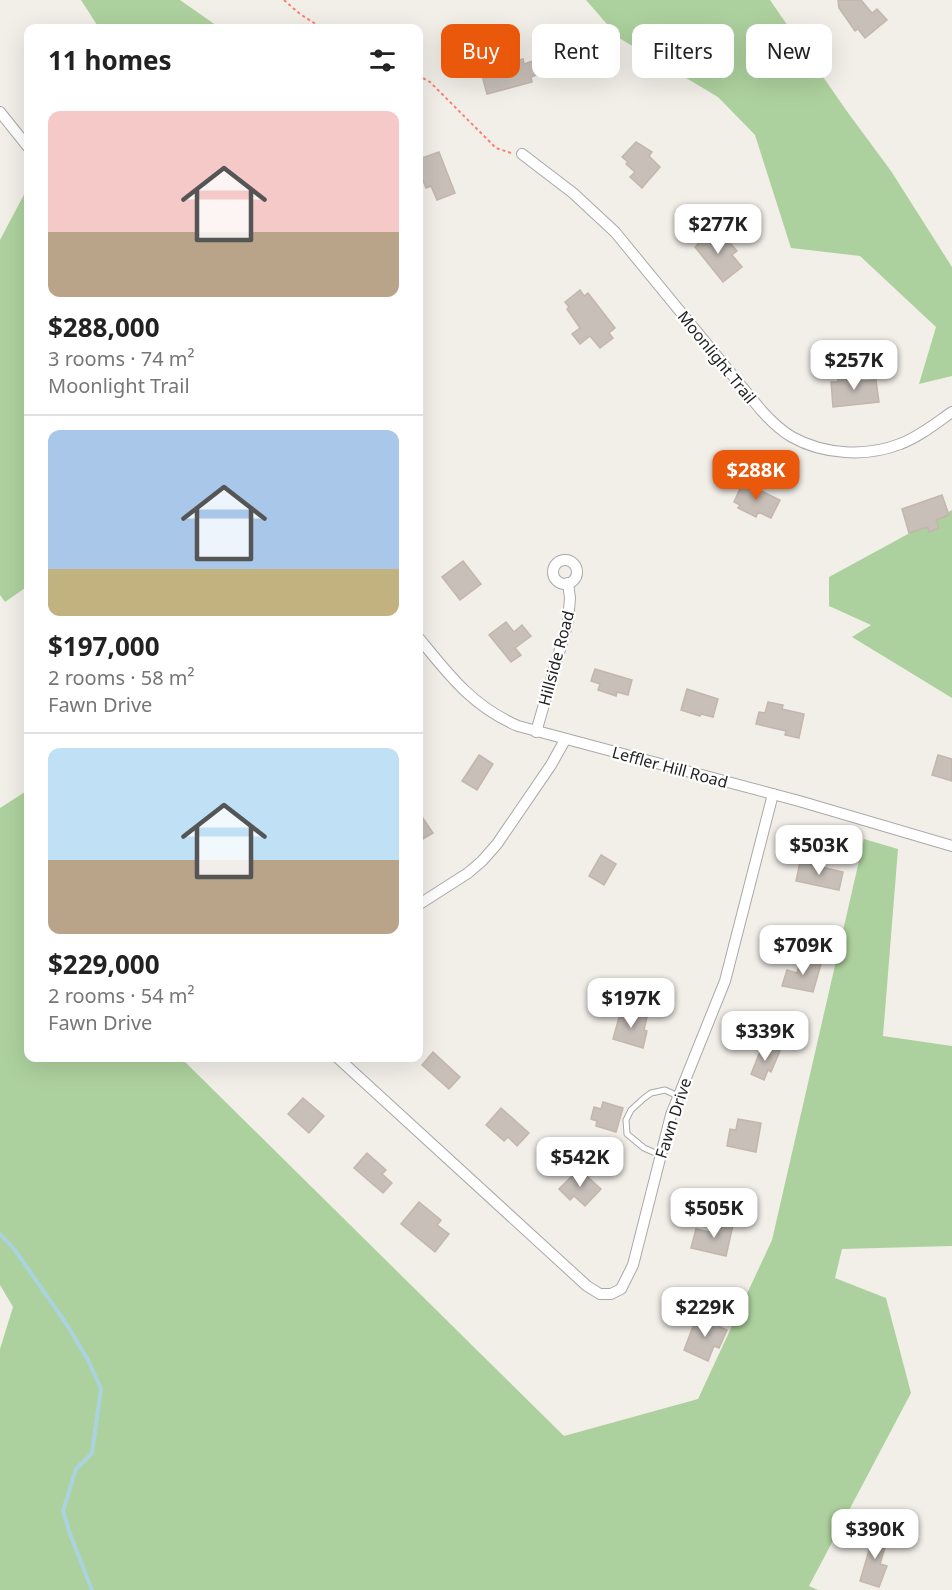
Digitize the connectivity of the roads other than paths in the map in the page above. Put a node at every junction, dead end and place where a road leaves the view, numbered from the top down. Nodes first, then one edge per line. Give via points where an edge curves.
1 (0, 112) edge
2 (24, 142) edge
3 (522, 154) road end
4 (952, 412) edge
5 (567, 583) dead end
6 (423, 643) edge
7 (536, 732) junction
8 (564, 740) junction
9 (773, 794) junction
10 (952, 846) edge
11 (423, 902) edge
12 (342, 1062) edge
13 (678, 1096) junction
14 (660, 1155) junction

1 - 2 street
3 - 4 street, Moonlight Trail via 615,232 760,410 793,438 832,451 877,450 901,444
5 - 7 street, Hillside Road via 568,622
6 - 7 street, Leffler Hill Road via 451,678 483,708
7 - 8 street, Leffler Hill Road
8 - 9 street, Leffler Hill Road
8 - 11 street via 551,765 482,861
9 - 10 street, Leffler Hill Road
9 - 13 street, Fawn Drive via 725,981
12 - 14 street, Fawn Drive via 600,1294 621,1289 627,1279
13 - 14 street, Fawn Drive
13 - 14 lane via 665,1090 651,1093 631,1110 626,1120 627,1134

